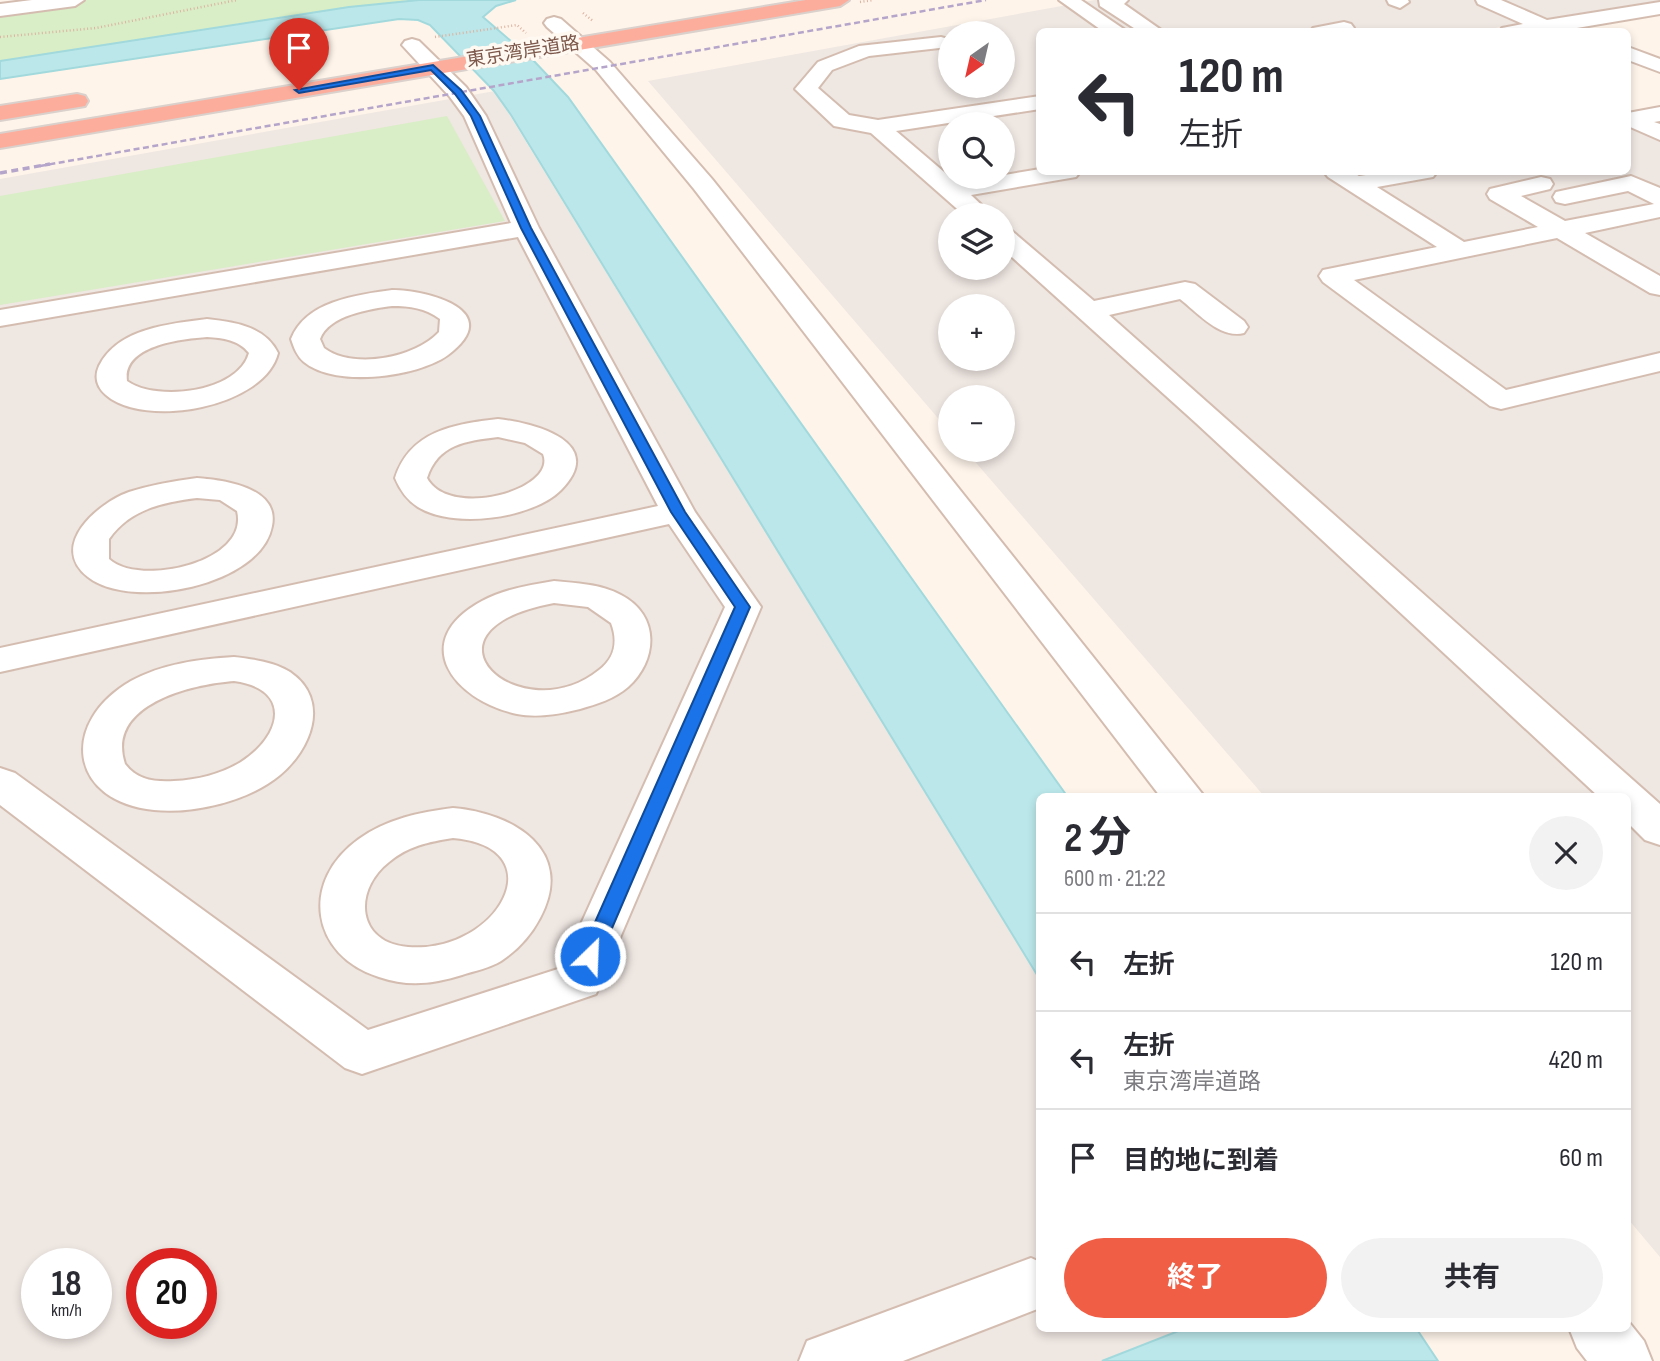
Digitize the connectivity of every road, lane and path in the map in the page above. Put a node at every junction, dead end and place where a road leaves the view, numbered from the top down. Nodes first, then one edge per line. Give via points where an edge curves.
1 (75, 0) edge
2 (237, 0) edge
3 (839, 0) edge
4 (1068, 0) edge
5 (1119, 0) edge
6 (1485, 0) edge
7 (44, 2) edge
8 (1660, 8) edge
9 (0, 10) edge
10 (1543, 26) junction
11 (1112, 28) edge
12 (1148, 28) edge
13 (1532, 28) edge
14 (1552, 28) edge
15 (550, 31) junction
16 (0, 37) edge
17 (428, 41) junction
18 (938, 43) edge
19 (386, 50) dead end
20 (1631, 54) edge
21 (1660, 66) edge
22 (433, 67) junction
23 (1660, 75) edge
24 (1638, 78) dead end
25 (94, 98) dead end
26 (1036, 104) edge
27 (0, 113) edge
28 (1659, 126) edge
29 (878, 127) junction
30 (1631, 136) edge
31 (0, 141) edge
32 (1050, 175) edge
33 (1385, 175) edge
34 (1524, 175) edge
35 (1345, 178) edge
36 (1541, 184) junction
37 (951, 191) junction
38 (1565, 197) junction
39 (1657, 197) edge
40 (965, 203) edge
41 (1607, 221) junction
42 (526, 228) junction
43 (1562, 229) junction
44 (1015, 247) edge
45 (1458, 249) junction
46 (1660, 287) edge
47 (1088, 311) junction
48 (0, 318) edge
49 (1234, 327) dead end
50 (1660, 362) edge
51 (678, 512) junction
52 (0, 660) edge
53 (0, 783) edge
54 (1181, 793) edge
55 (1621, 793) edge
56 (154, 796) joint
57 (1631, 803) edge
58 (1660, 829) edge
59 (1031, 1285) dead end
60 (1600, 1332) edge
61 (828, 1361) edge
62 (1623, 1361) edge

1 - 7 street
2 - 16 path via 96,28
3 - 15 highway, 東京湾岸道路
4 - 11 street
5 - 12 street via 1107,2
6 - 10 street
7 - 9 street
8 - 10 street
10 - 13 street
10 - 14 street
15 - 17 path
15 - 22 highway, 東京湾岸道路
15 - 54 street via 603,66 703,184
17 - 19 highway
17 - 22 street
18 - 29 street via 866,50 825,66 806,89 842,121
20 - 21 street
22 - 31 highway, 東京湾岸道路
22 - 42 street via 475,116
23 - 24 street
25 - 27 highway
26 - 29 street
28 - 30 street
29 - 37 street
32 - 37 street
33 - 35 street
34 - 36 street
35 - 45 street
36 - 38 street
36 - 43 street via 1499,194
37 - 40 street
38 - 39 street via 1631,183
38 - 41 street
39 - 41 street
41 - 43 street
42 - 48 street
42 - 51 street
43 - 45 street
43 - 46 street
44 - 47 street
45 - 50 street via 1332,276 1501,400
47 - 49 street via 1185,290
47 - 55 street
51 - 52 street
51 - 53 street via 743,607 579,981 362,1053
56 - 56 street via 125,788 106,773 99,753 104,731 121,709 146,690 201,671 233,669 256,672 279,683 293,699 296,713 291,735 275,757 255,772 199,793
57 - 58 street
59 - 61 street
60 - 62 street

